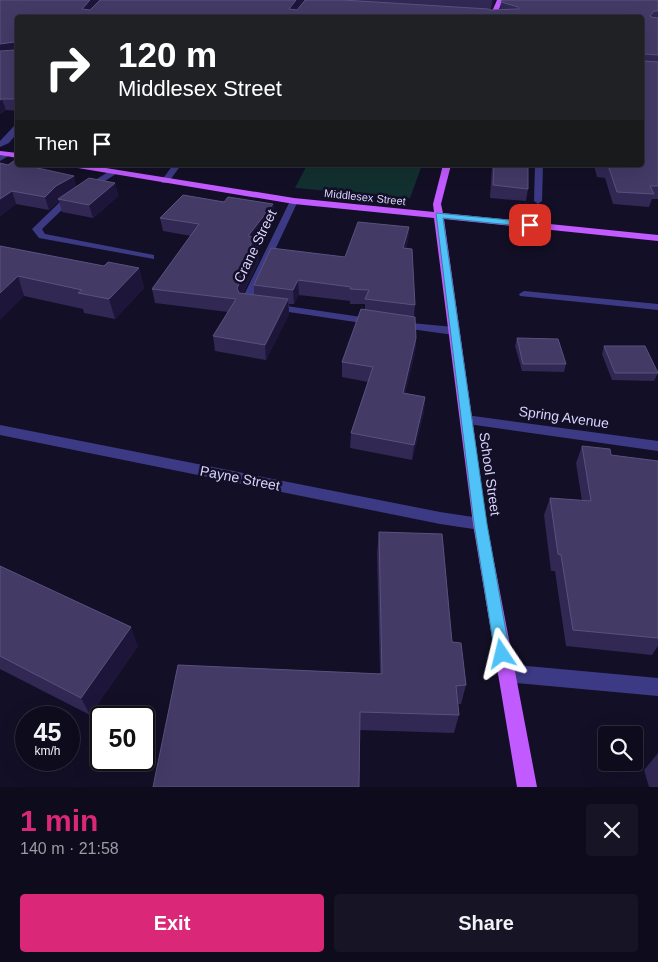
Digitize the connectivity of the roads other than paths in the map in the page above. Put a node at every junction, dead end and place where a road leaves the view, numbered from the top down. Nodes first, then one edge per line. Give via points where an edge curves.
1 (500, 0) edge
2 (484, 13) edge
3 (490, 15) edge
4 (493, 15) edge
5 (15, 130) edge
6 (0, 145) edge
7 (4, 153) edge
8 (0, 159) edge
9 (83, 167) edge
10 (176, 167) edge
11 (446, 167) edge
12 (540, 167) edge
13 (112, 172) junction
14 (165, 181) junction
15 (294, 201) junction
16 (538, 201) dead end
17 (439, 215) junction
18 (658, 238) edge
19 (150, 257) dead end
20 (524, 294) dead end
21 (658, 307) edge
22 (454, 331) junction
23 (466, 420) junction
24 (0, 430) edge
25 (658, 446) edge
26 (480, 524) junction
27 (506, 673) junction
28 (658, 687) edge
29 (527, 787) edge

1 - 4 main road
2 - 3 street
5 - 6 street
7 - 8 street
9 - 13 main road, Middlesex Street
10 - 14 street
11 - 17 main road, School Street via 437,204
12 - 16 street
13 - 14 main road, Middlesex Street
13 - 19 street via 64,203 37,229 42,236
14 - 15 main road, Middlesex Street
15 - 17 main road, Middlesex Street
15 - 22 street, Crane Street via 245,303
17 - 18 main road, Middlesex Street
17 - 22 main road, School Street
20 - 21 street
22 - 23 main road, School Street
23 - 25 street, Spring Avenue
23 - 26 main road, School Street
24 - 26 street, Payne Street
26 - 27 main road, School Street
27 - 28 street
27 - 29 main road, School Street

